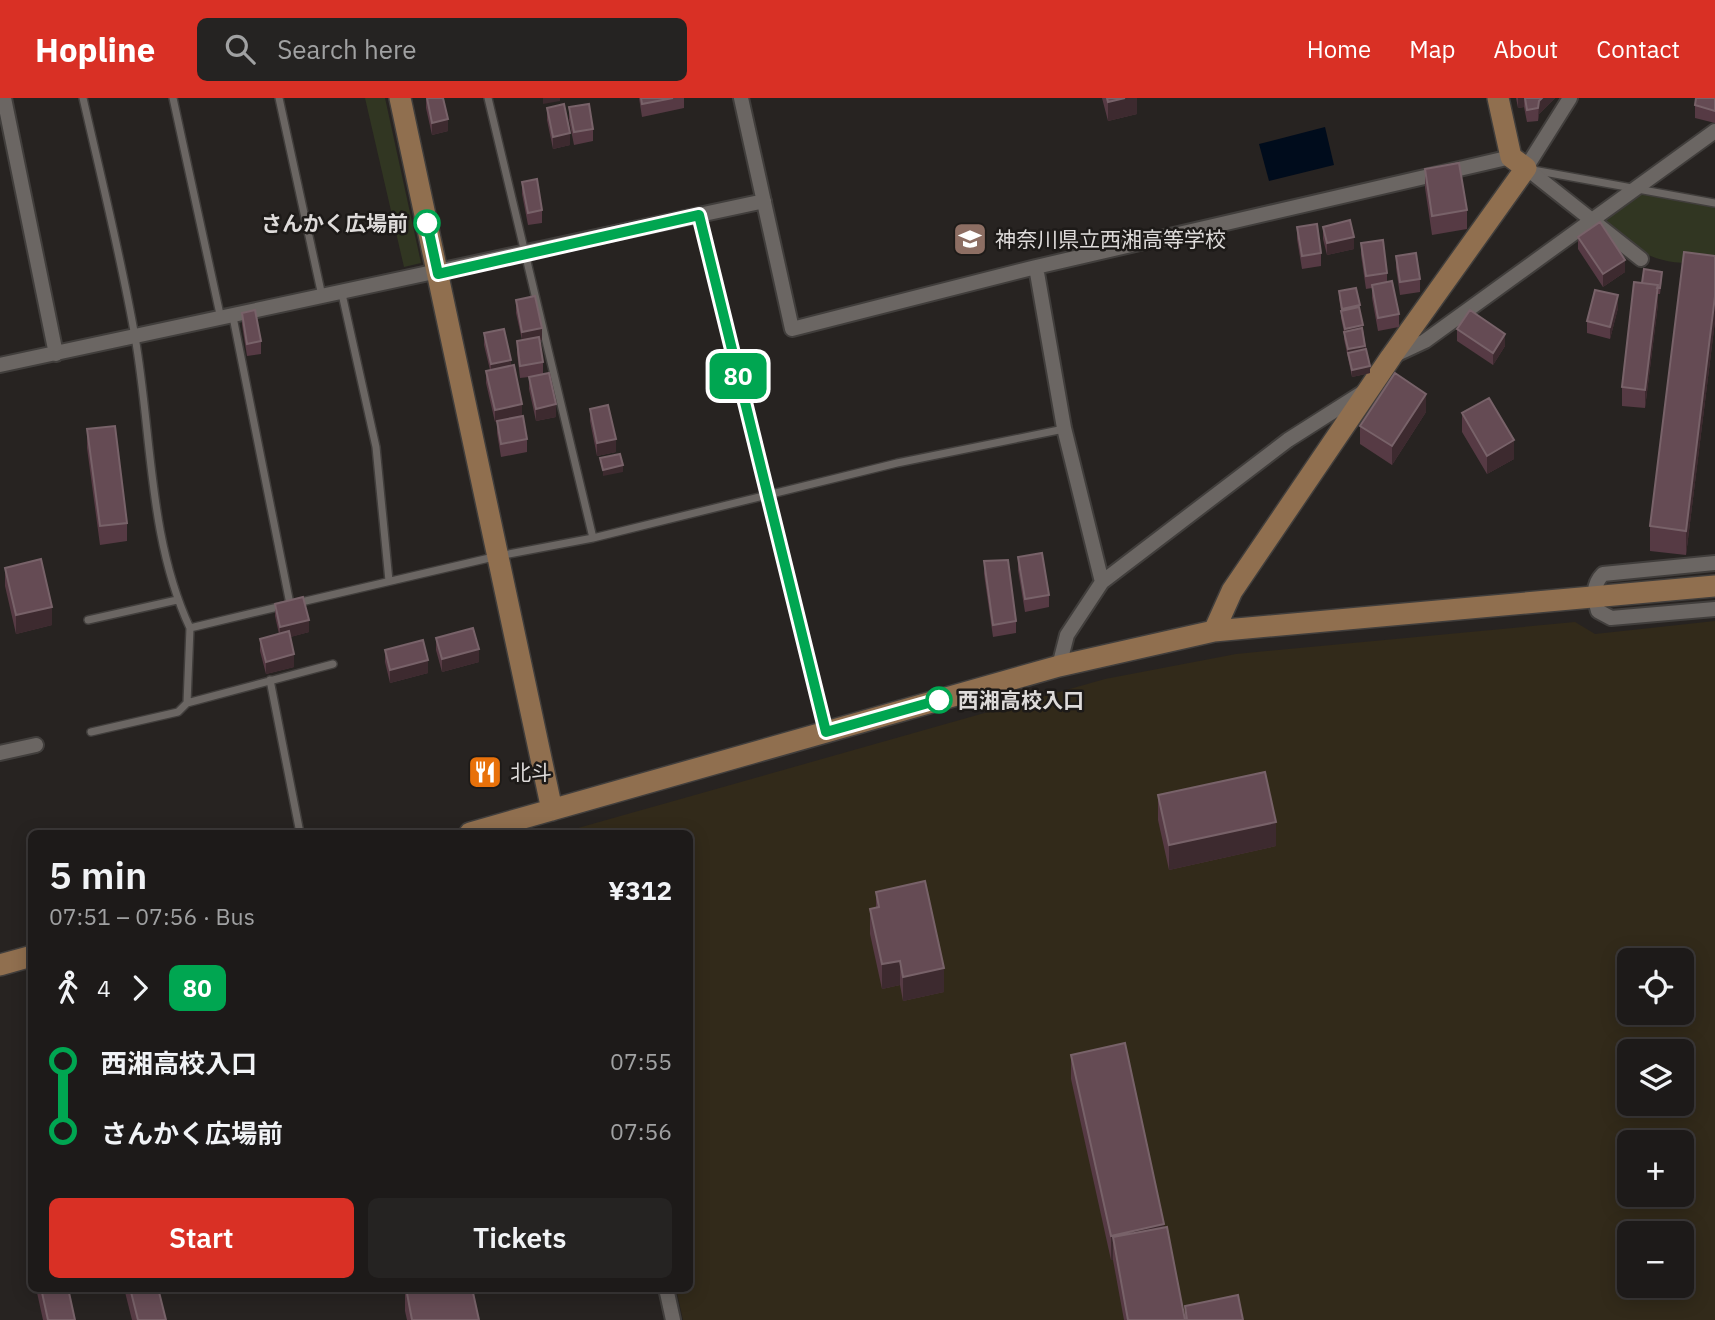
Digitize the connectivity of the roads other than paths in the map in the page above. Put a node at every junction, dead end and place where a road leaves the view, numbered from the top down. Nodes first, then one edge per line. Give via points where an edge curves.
1 (4, 98) edge
2 (83, 98) edge
3 (173, 98) edge
4 (279, 98) edge
5 (400, 98) edge
6 (488, 98) edge
7 (741, 98) edge
8 (1498, 98) edge
9 (1570, 98) edge
10 (1715, 131) edge
11 (1519, 162) junction
12 (1633, 190) junction
13 (764, 201) junction
14 (1715, 203) edge
15 (699, 215) junction
16 (1592, 221) junction
17 (525, 253) junction
18 (1642, 259) dead end
19 (1036, 267) junction
20 (438, 274) junction
21 (342, 294) junction
22 (323, 298) junction
23 (227, 318) junction
24 (135, 337) junction
25 (56, 354) junction
26 (1391, 356) junction
27 (0, 365) edge
28 (1369, 388) junction
29 (1065, 428) junction
30 (768, 496) junction
31 (593, 538) junction
32 (498, 556) junction
33 (1715, 563) edge
34 (389, 581) junction
35 (1102, 582) junction
36 (1715, 586) edge
37 (1594, 596) junction
38 (177, 600) junction
39 (290, 604) junction
40 (1715, 608) edge
41 (88, 620) dead end
42 (190, 628) junction
43 (1214, 631) junction
44 (333, 664) dead end
45 (1059, 666) junction
46 (270, 680) junction
47 (187, 703) junction
48 (91, 732) dead end
49 (826, 732) junction
50 (36, 746) dead end
51 (0, 753) edge
52 (552, 810) junction
53 (299, 830) edge
54 (481, 830) edge
55 (28, 957) edge
56 (0, 965) edge
57 (667, 1292) edge
58 (673, 1320) edge

1 - 25 street
2 - 24 lane
3 - 23 lane
4 - 22 lane
5 - 20 street
6 - 17 lane
7 - 13 street
8 - 11 street
9 - 11 street
10 - 12 street
11 - 12 lane
11 - 16 street
11 - 19 street
11 - 26 street
12 - 14 lane
12 - 16 street
13 - 15 street
13 - 19 street via 792,329
15 - 17 street
15 - 30 lane
16 - 18 street
16 - 26 street via 1425,341
17 - 20 street
17 - 31 lane
19 - 29 street
20 - 21 street
20 - 32 street
21 - 22 street
21 - 34 lane via 376,447
22 - 23 street
23 - 24 street
23 - 39 lane
24 - 25 street
24 - 38 lane via 162,540
25 - 27 street
26 - 28 street
28 - 35 street via 1288,440
28 - 43 street via 1232,590
29 - 30 lane
29 - 35 street
30 - 31 lane
30 - 49 lane
31 - 32 lane
32 - 34 lane
32 - 52 street
33 - 37 street via 1603,574 1596,581
34 - 39 lane
35 - 45 street via 1067,635
36 - 37 street
37 - 40 street via 1598,611 1611,618
37 - 43 street
38 - 41 lane
38 - 42 lane
39 - 42 lane
42 - 47 lane
43 - 45 street
44 - 46 lane
45 - 49 street
46 - 47 lane
46 - 53 lane
47 - 48 lane via 178,712
49 - 52 street
50 - 51 street
52 - 54 street
55 - 56 street
57 - 58 street

